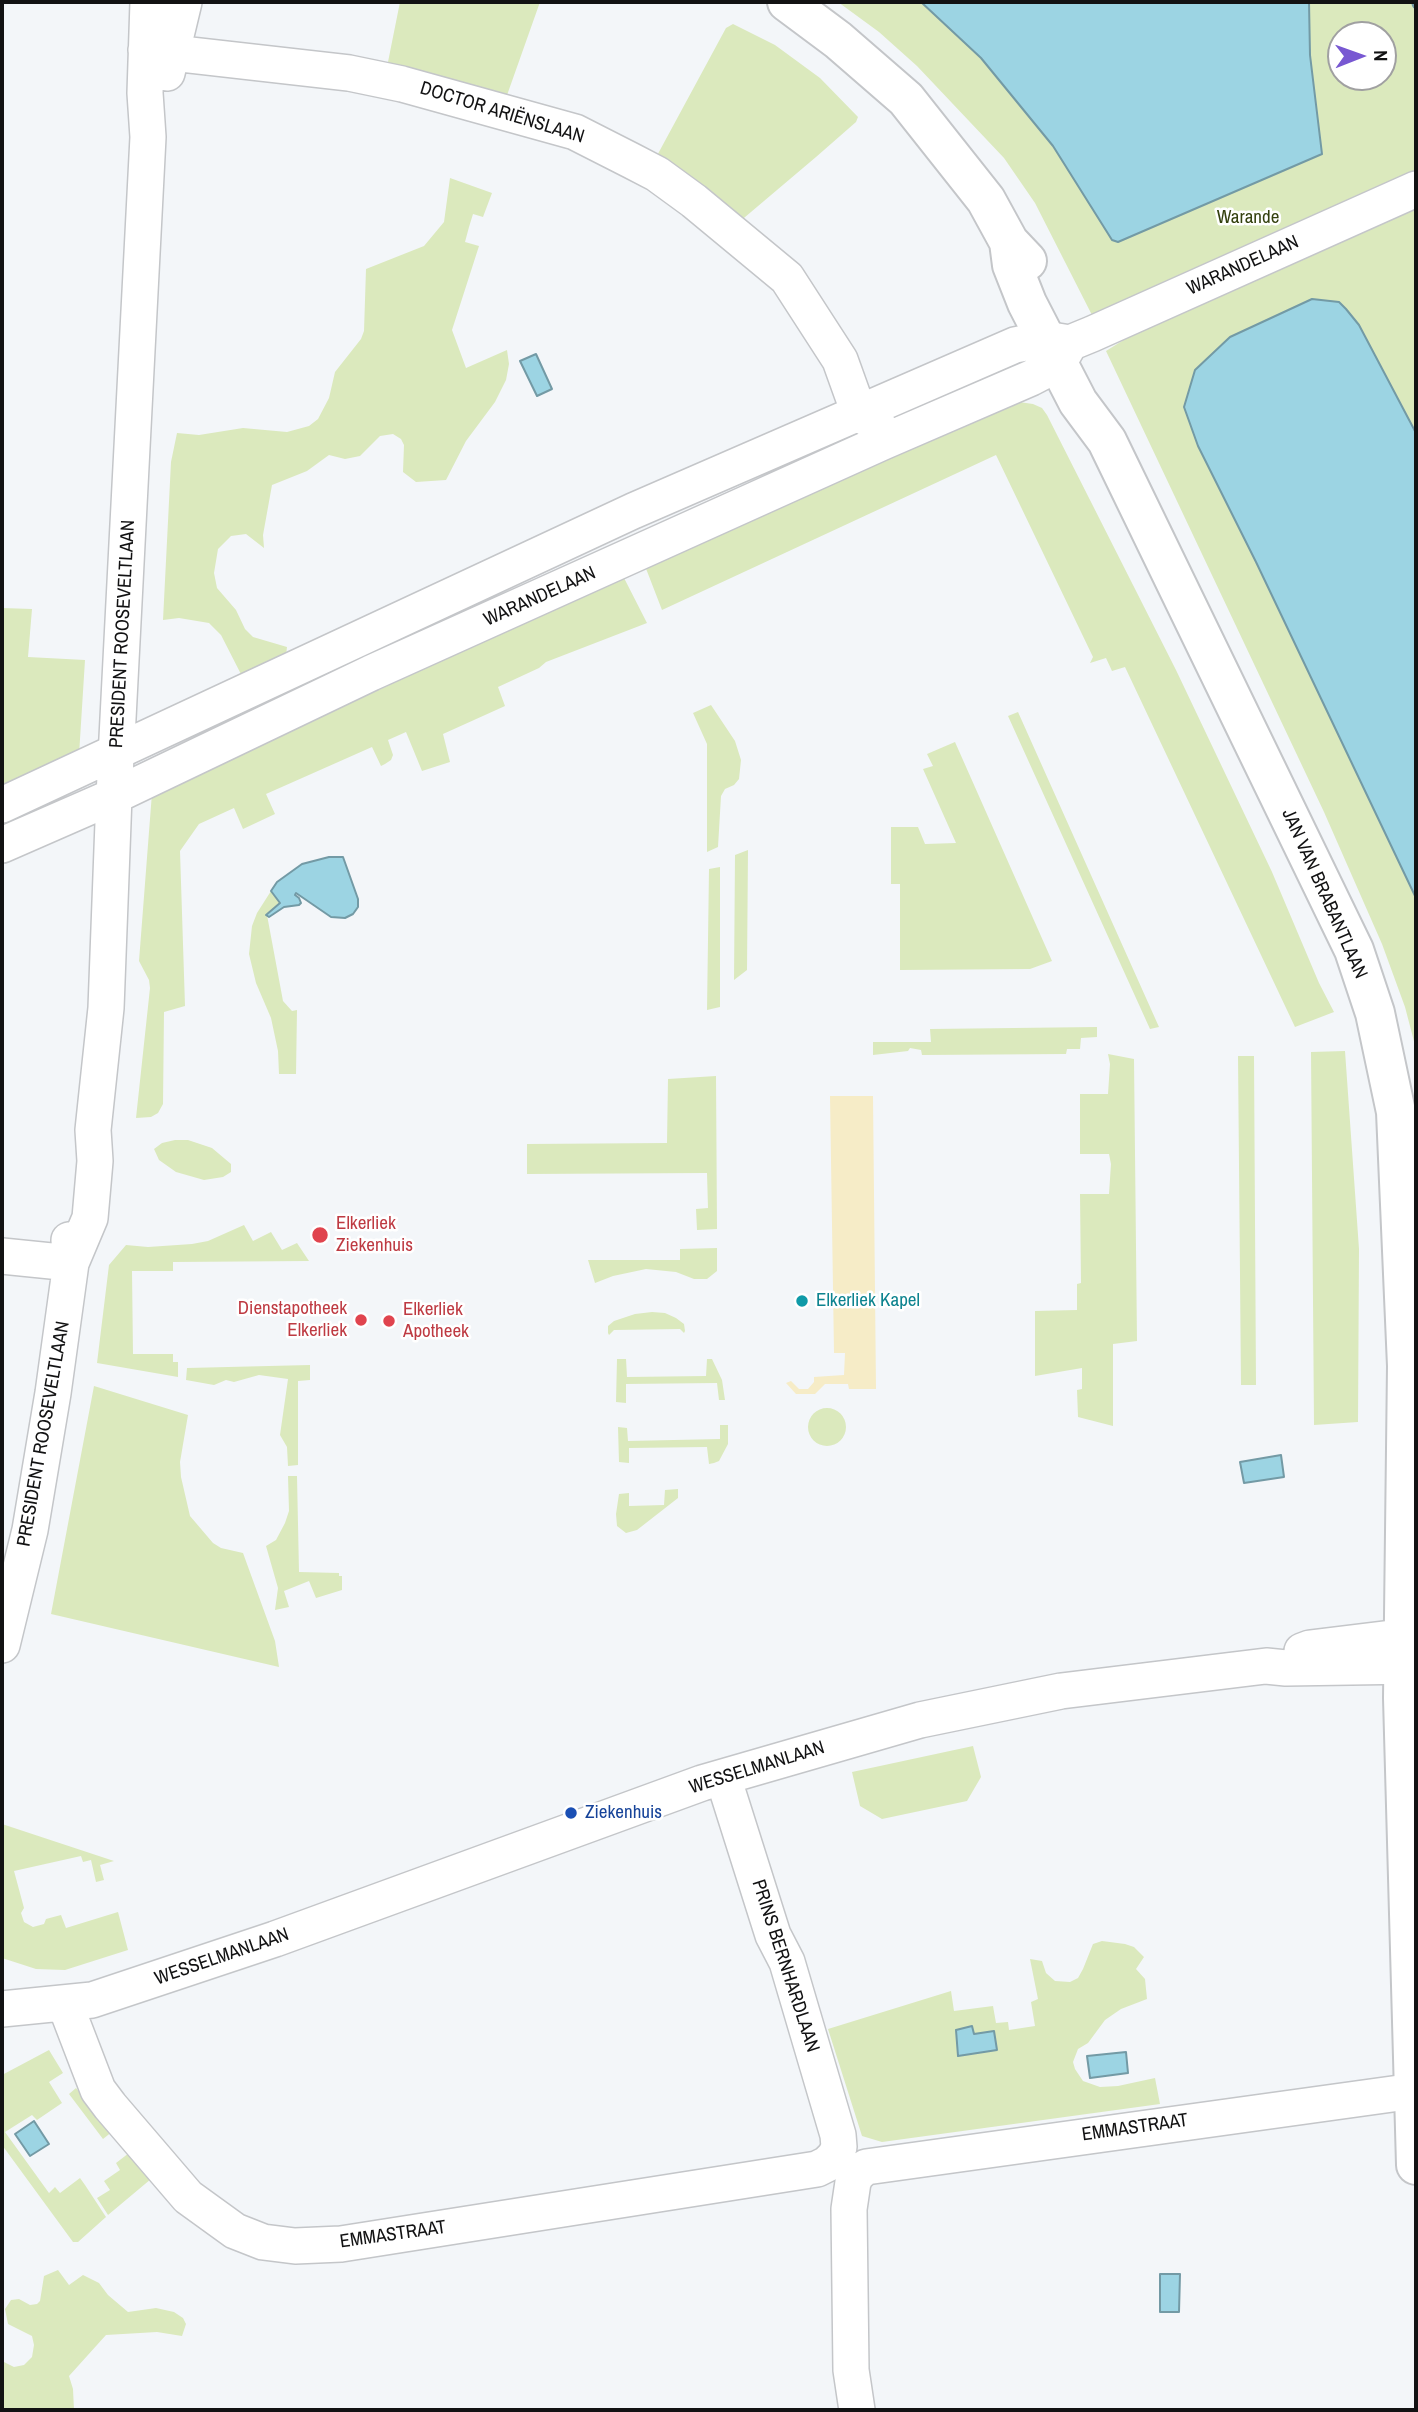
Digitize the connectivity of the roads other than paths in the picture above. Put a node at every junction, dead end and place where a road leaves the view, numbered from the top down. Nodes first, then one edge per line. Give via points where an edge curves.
1 (148, 2) edge
2 (184, 2) edge
3 (787, 2) edge
4 (159, 51) junction
5 (1416, 189) edge
6 (1058, 348) junction
7 (859, 413) junction
8 (894, 437) junction
9 (117, 753) junction
10 (114, 796) junction
11 (2, 805) edge
12 (2, 845) edge
13 (2, 1256) edge
14 (71, 1263) junction
15 (16, 1529) edge
16 (2, 1645) edge
17 (1410, 1651) edge
18 (723, 1777) junction
19 (9, 2002) edge
20 (65, 2004) junction
21 (1414, 2091) junction
22 (846, 2165) junction
23 (1416, 2165) edge
24 (857, 2410) edge

1 - 4 street, PRESIDENT ROOSEVELTLAAN
2 - 4 street, PRESIDENT ROOSEVELTLAAN
3 - 6 main road, JAN VAN BRABANTLAAN via 906,99 986,200 1009,242 1012,265 1027,303
4 - 7 street, DOCTOR ARIËNSLAAN via 402,83 575,132 632,161 694,201 787,278 840,360
4 - 9 street, PRESIDENT ROOSEVELTLAAN via 145,93 148,137
5 - 6 street, WARANDELAAN
6 - 7 street, WARANDELAAN via 1015,345
6 - 8 street, WARANDELAAN via 1031,378
6 - 17 main road, JAN VAN BRABANTLAAN via 1078,402 1107,441 1354,950 1375,1013 1396,1112 1407,1366
7 - 8 street
7 - 9 street, WARANDELAAN via 633,510
8 - 10 street, WARANDELAAN via 371,673
9 - 10 street, PRESIDENT ROOSEVELTLAAN
9 - 11 street, WARANDELAAN
10 - 12 street, WARANDELAAN
10 - 14 street, PRESIDENT ROOSEVELTLAAN via 106,1008 93,1130 90,1218
13 - 14 street
14 - 15 street, PRESIDENT ROOSEVELTLAAN via 53,1392
15 - 16 street, PRESIDENT ROOSEVELTLAAN
17 - 18 street, WESSELMANLAAN via 1061,1691 920,1720
17 - 21 main road, JAN VAN BRABANTLAAN
18 - 20 street, WESSELMANLAAN via 275,1939 92,2000
18 - 22 street, PRINS BERNHARDLAAN via 773,1935 786,1962
19 - 20 street, WESSELMANLAAN
20 - 22 street, EMMASTRAAT via 97,2090 110,2106 188,2197 235,2231 263,2242 341,2244 827,2164
21 - 22 street, EMMASTRAAT via 866,2167
21 - 23 main road, JAN VAN BRABANTLAAN
22 - 24 street, PRINS BERNHARDLAAN via 853,2182 849,2209 851,2370

